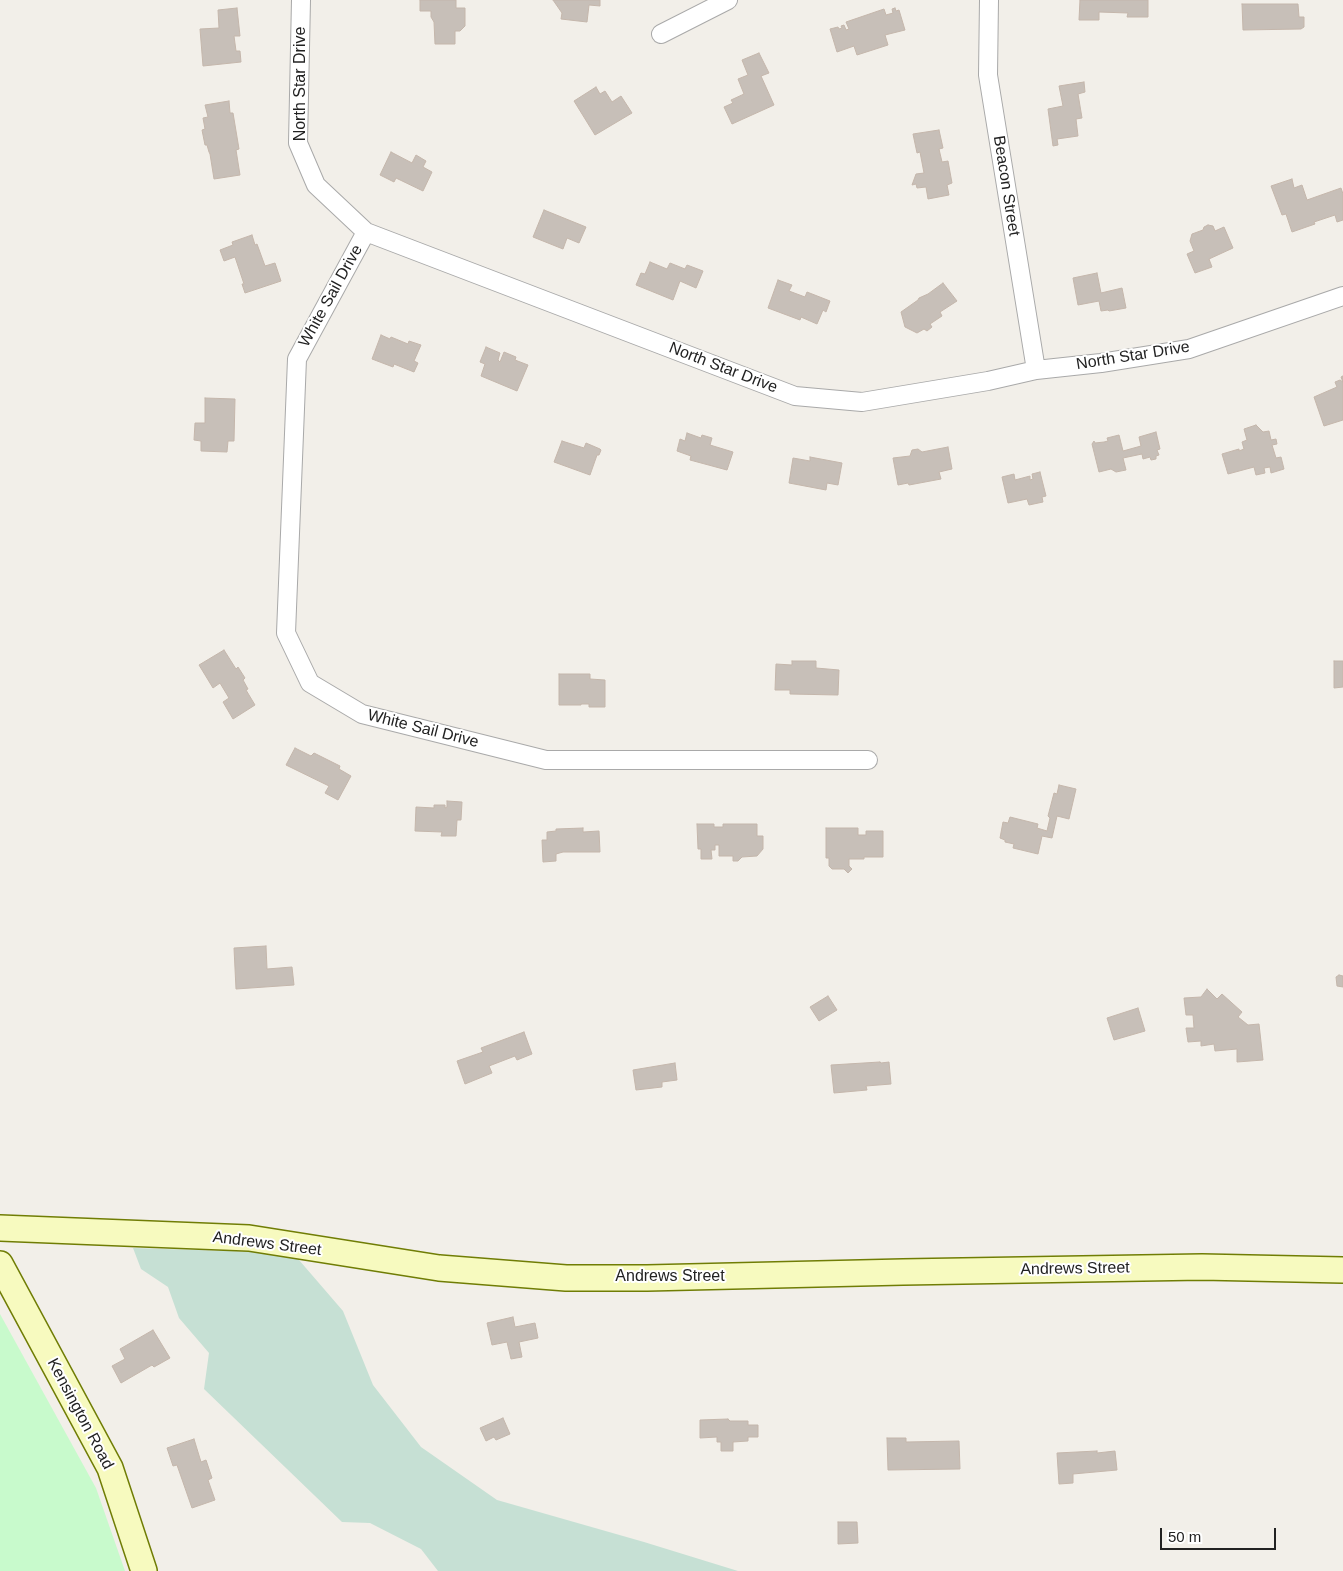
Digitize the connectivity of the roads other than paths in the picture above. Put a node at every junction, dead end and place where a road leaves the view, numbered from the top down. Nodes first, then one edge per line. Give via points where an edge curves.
1 (300, 0) edge
2 (728, 0) edge
3 (989, 0) edge
4 (661, 34) dead end
5 (366, 232) junction
6 (1343, 296) edge
7 (1036, 370) junction
8 (868, 760) dead end
9 (0, 1228) edge
10 (0, 1264) edge
11 (1343, 1270) edge
12 (144, 1571) edge

1 - 5 street, North Star Drive via 298,143 316,186
2 - 4 street
3 - 7 street, Beacon Street via 988,75
5 - 7 street, North Star Drive via 795,396 862,402
5 - 8 street, White Sail Drive via 297,358 286,633 310,683 362,714 546,760
6 - 7 street, North Star Drive via 1189,349
9 - 11 street, Andrews Street via 250,1238 439,1268 566,1278 1202,1267
10 - 12 street, Kensington Road via 110,1468

